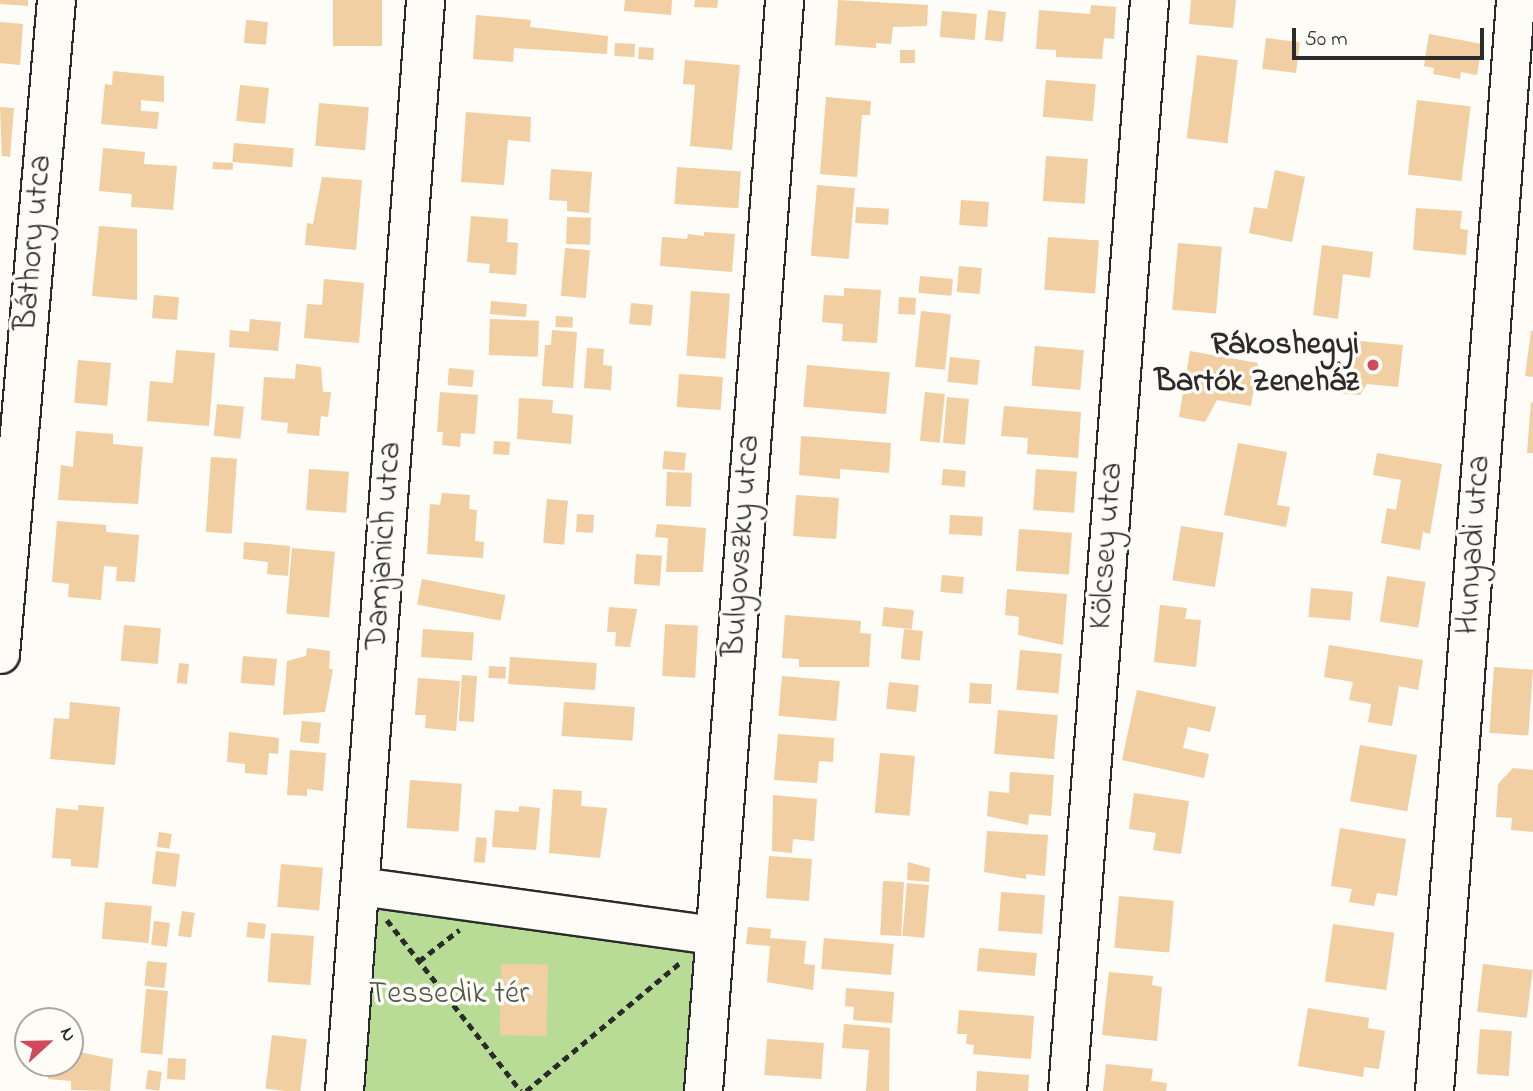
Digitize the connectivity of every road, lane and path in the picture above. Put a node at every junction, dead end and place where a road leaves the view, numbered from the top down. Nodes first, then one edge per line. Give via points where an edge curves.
1 (56, 0) edge
2 (425, 0) edge
3 (784, 0) edge
4 (1149, 0) edge
5 (1515, 0) edge
6 (0, 654) edge
7 (360, 886) junction
8 (462, 928) dead end
9 (715, 935) junction
10 (419, 961) junction
11 (344, 1091) edge
12 (523, 1091) edge
13 (703, 1091) edge
14 (1067, 1091) edge
15 (1434, 1091) edge

1 - 6 street, Báthory utca
2 - 7 street, Damjanich utca
3 - 9 street, Bulyovszky utca
4 - 14 street, Kölcsey utca
5 - 15 street, Hunyadi utca
7 - 9 street
7 - 10 path
7 - 11 street, Damjanich utca
8 - 10 path
9 - 12 path
9 - 13 street, Bulyovszky utca
10 - 12 path

